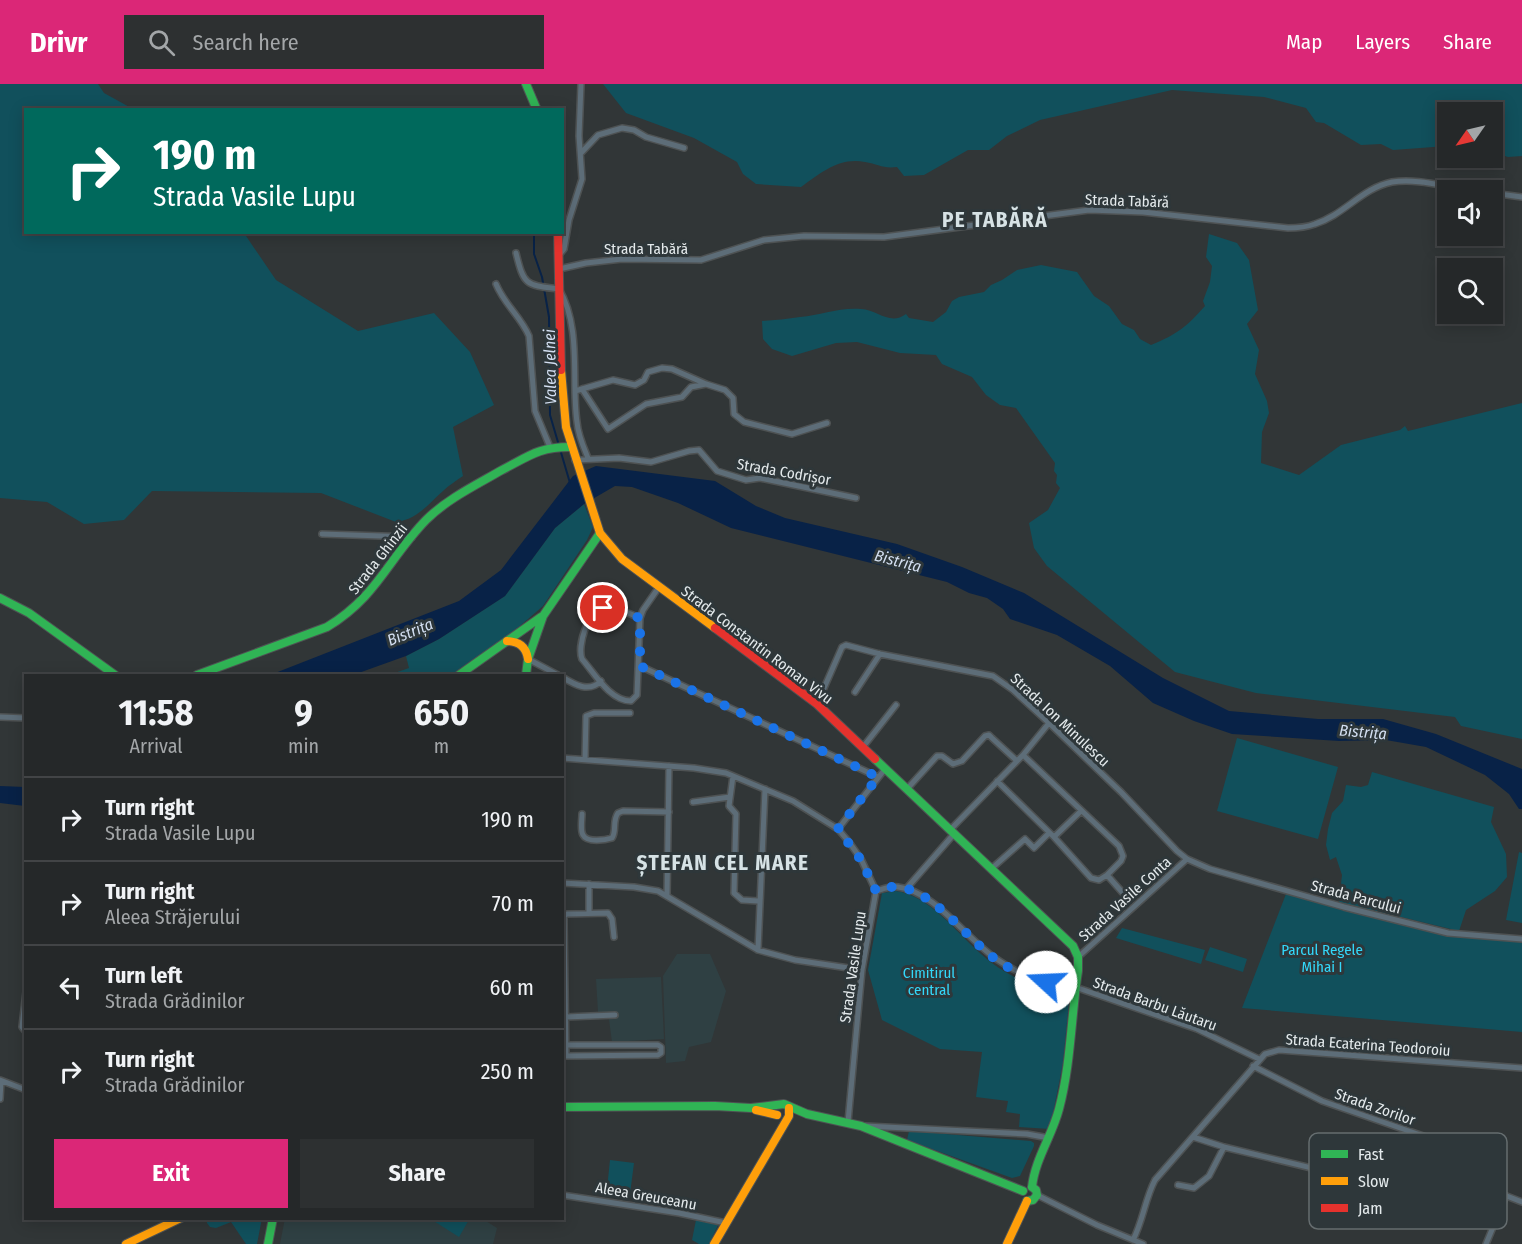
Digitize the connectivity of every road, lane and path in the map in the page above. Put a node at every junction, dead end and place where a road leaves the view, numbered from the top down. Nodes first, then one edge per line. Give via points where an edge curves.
1 (526, 84) edge
2 (581, 84) edge
3 (536, 108) edge
4 (684, 148) dead end
5 (580, 153) junction
6 (1437, 184) edge
7 (1503, 194) edge
8 (1522, 196) edge
9 (558, 234) edge
10 (516, 253) dead end
11 (558, 256) junction
12 (559, 269) junction
13 (496, 284) dead end
14 (559, 289) junction
15 (706, 384) junction
16 (582, 389) junction
17 (575, 391) junction
18 (827, 423) dead end
19 (552, 447) junction
20 (568, 447) junction
21 (588, 458) junction
22 (575, 460) junction
23 (856, 498) dead end
24 (600, 532) junction
25 (322, 534) dead end
26 (412, 537) junction
27 (659, 588) junction
28 (0, 598) edge
29 (543, 616) junction
30 (640, 618) junction
31 (507, 641) junction
32 (880, 654) junction
33 (528, 659) junction
34 (640, 666) junction
35 (114, 674) edge
36 (200, 674) edge
37 (460, 674) edge
38 (526, 674) edge
39 (556, 674) edge
40 (564, 678) edge
41 (601, 681) junction
42 (855, 692) dead end
43 (817, 704) junction
44 (896, 705) dead end
45 (630, 713) dead end
46 (0, 717) edge
47 (24, 718) edge
48 (1049, 723) junction
49 (863, 747) junction
50 (1023, 755) junction
51 (564, 758) edge
52 (585, 760) junction
53 (1017, 761) junction
54 (669, 766) junction
55 (885, 769) junction
56 (733, 776) junction
57 (878, 777) junction
58 (997, 782) junction
59 (765, 789) junction
60 (907, 789) junction
61 (730, 797) junction
62 (693, 802) dead end
63 (1081, 810) junction
64 (669, 812) junction
65 (582, 814) dead end
66 (838, 829) junction
67 (952, 832) junction
68 (1052, 835) junction
69 (1187, 859) junction
70 (992, 870) junction
71 (1107, 875) junction
72 (564, 883) edge
73 (589, 884) junction
74 (906, 889) junction
75 (876, 891) junction
76 (1122, 892) dead end
77 (667, 896) junction
78 (758, 901) junction
79 (589, 913) junction
80 (564, 916) edge
81 (614, 937) dead end
82 (1522, 939) edge
83 (758, 950) junction
84 (564, 954) edge
85 (1078, 957) junction
86 (862, 970) junction
87 (1075, 987) junction
88 (24, 1010) edge
89 (615, 1015) dead end
90 (566, 1017) junction
91 (24, 1030) edge
92 (565, 1049) edge
93 (1259, 1059) junction
94 (1253, 1065) junction
95 (1522, 1068) edge
96 (1, 1081) edge
97 (24, 1089) edge
98 (0, 1099) edge
99 (778, 1106) junction
100 (564, 1107) edge
101 (751, 1108) junction
102 (789, 1114) junction
103 (777, 1116) junction
104 (848, 1122) junction
105 (861, 1126) junction
106 (1415, 1133) edge
107 (1193, 1137) junction
108 (1049, 1138) junction
109 (774, 1139) junction
110 (1224, 1147) junction
111 (1309, 1167) edge
112 (1178, 1185) dead end
113 (1032, 1187) junction
114 (1023, 1191) junction
115 (564, 1195) edge
116 (1037, 1195) junction
117 (1507, 1196) edge
118 (1027, 1201) junction
119 (1522, 1202) edge
120 (177, 1220) edge
121 (273, 1220) edge
122 (726, 1223) junction
123 (1493, 1229) edge
124 (152, 1232) junction
125 (1134, 1240) junction
126 (126, 1244) edge
127 (142, 1244) edge
128 (268, 1244) edge
129 (714, 1244) edge
130 (1006, 1244) edge
131 (1143, 1244) edge
132 (1487, 1244) edge

1 - 3 street
2 - 5 street
4 - 5 street via 622,128 598,135
5 - 11 street via 582,179 564,249
6 - 12 street, Strada Tabără via 1391,182 1359,196 1325,220 1302,227 1089,210 884,237 770,239 701,260 622,259
7 - 8 street
9 - 11 street, Strada Constantin Roman Vivu
10 - 14 street via 528,283
11 - 12 street, Strada Constantin Roman Vivu
12 - 14 street, Strada Constantin Roman Vivu
13 - 19 street via 529,336 535,411
14 - 17 street via 572,330
14 - 20 street, Strada Constantin Roman Vivu
15 - 16 street via 662,368 648,372 635,385 613,380
15 - 16 street via 691,387 682,397 646,404 608,429
15 - 18 street via 730,393 734,414 744,422 792,434
16 - 17 street
17 - 21 street via 578,431
19 - 20 street, Strada Ghinzii
19 - 26 street, Strada Ghinzii via 536,452 446,504
20 - 22 street, Strada Constantin Roman Vivu
21 - 22 street, Strada Codrișor
21 - 23 street, Strada Codrișor via 651,462 699,450 717,471 736,477
22 - 24 street, Strada Constantin Roman Vivu
24 - 27 street, Strada Constantin Roman Vivu via 622,559
24 - 29 street
25 - 26 street
26 - 36 street, Strada Ghinzii via 373,592 343,619
27 - 30 street
27 - 43 street, Strada Constantin Roman Vivu
28 - 35 street via 29,613
29 - 31 street
29 - 33 street
30 - 34 street
30 - 41 street via 610,608 591,616 579,652
31 - 33 street via 520,643
31 - 37 street
32 - 42 street
32 - 43 street, Strada Ion Minulescu via 844,645
32 - 48 street, Strada Ion Minulescu via 993,676
33 - 38 street
33 - 39 street
34 - 41 street via 638,695 631,701 614,696
34 - 57 street
40 - 41 street via 584,687 596,686
43 - 49 street, Strada Constantin Roman Vivu
44 - 49 street
45 - 52 street via 586,716
46 - 47 street
48 - 50 street
48 - 69 street, Strada Ion Minulescu
49 - 55 street, Strada Constantin Roman Vivu
50 - 53 street
50 - 63 street
51 - 52 street, Strada Vasile Lupu
52 - 54 street, Strada Vasile Lupu
53 - 58 street
53 - 60 street via 989,735 959,763 952,764 938,756
54 - 56 street, Strada Vasile Lupu
54 - 64 street
55 - 57 street
55 - 60 street, Strada Constantin Roman Vivu
56 - 59 street, Strada Vasile Lupu
56 - 61 street
57 - 66 street
58 - 67 street
58 - 68 street
59 - 66 street, Strada Vasile Lupu
59 - 78 street
60 - 67 street, Strada Constantin Roman Vivu
61 - 62 street
61 - 78 street via 729,808 736,814 734,893 742,900
63 - 68 street
63 - 71 street via 1123,852 1121,861
64 - 65 street via 618,813 615,834 606,840 584,837
64 - 77 street
66 - 75 street, Strada Vasile Lupu via 861,860
67 - 70 street, Strada Constantin Roman Vivu
67 - 74 street
68 - 70 street via 1034,848 1025,838
68 - 71 street via 1091,878 1102,880
69 - 82 street, Strada Parcului via 1344,907 1448,933
69 - 85 street, Strada Vasile Conta
70 - 85 street, Strada Constantin Roman Vivu via 1065,937
71 - 76 street
72 - 73 street
73 - 77 street via 646,888
73 - 79 street
74 - 75 street
74 - 87 street, Strada Barbu Lăutaru via 932,903 997,960 1059,986
75 - 86 street, Strada Vasile Lupu
77 - 83 street
78 - 83 street
79 - 80 street
79 - 81 street via 610,915
83 - 86 street
84 - 90 street
85 - 87 street
86 - 104 street, Strada Vasile Lupu
87 - 93 street, Strada Barbu Lăutaru via 1197,1029
87 - 108 street via 1068,1063 1060,1107
88 - 91 street
89 - 90 street
90 - 92 street
92 - 92 street via 569,1058 658,1055 661,1051 658,1045
93 - 94 street, Strada Ecaterina Teodoroiu
93 - 95 street, Strada Ecaterina Teodoroiu via 1279,1050
94 - 106 street, Strada Zorilor via 1322,1101
94 - 107 street, Strada Ecaterina Teodoroiu
96 - 97 street
96 - 98 street
99 - 101 street
99 - 102 street via 784,1104
99 - 103 street
100 - 101 street
101 - 103 street
102 - 103 street via 784,1119
102 - 104 street
102 - 109 street
103 - 109 street
104 - 105 street
105 - 108 street
105 - 114 street
107 - 110 street
107 - 125 street, Strada Ecaterina Teodoroiu via 1155,1180
108 - 113 street
109 - 122 street
110 - 111 street
110 - 112 street via 1209,1176 1194,1188
113 - 114 street
113 - 116 street
114 - 118 street
115 - 122 street, Aleea Greuceanu
116 - 118 street
116 - 125 street
117 - 119 street
118 - 130 street
120 - 124 street
121 - 128 street
122 - 129 street
123 - 132 street
124 - 126 street
124 - 127 street
125 - 131 street

